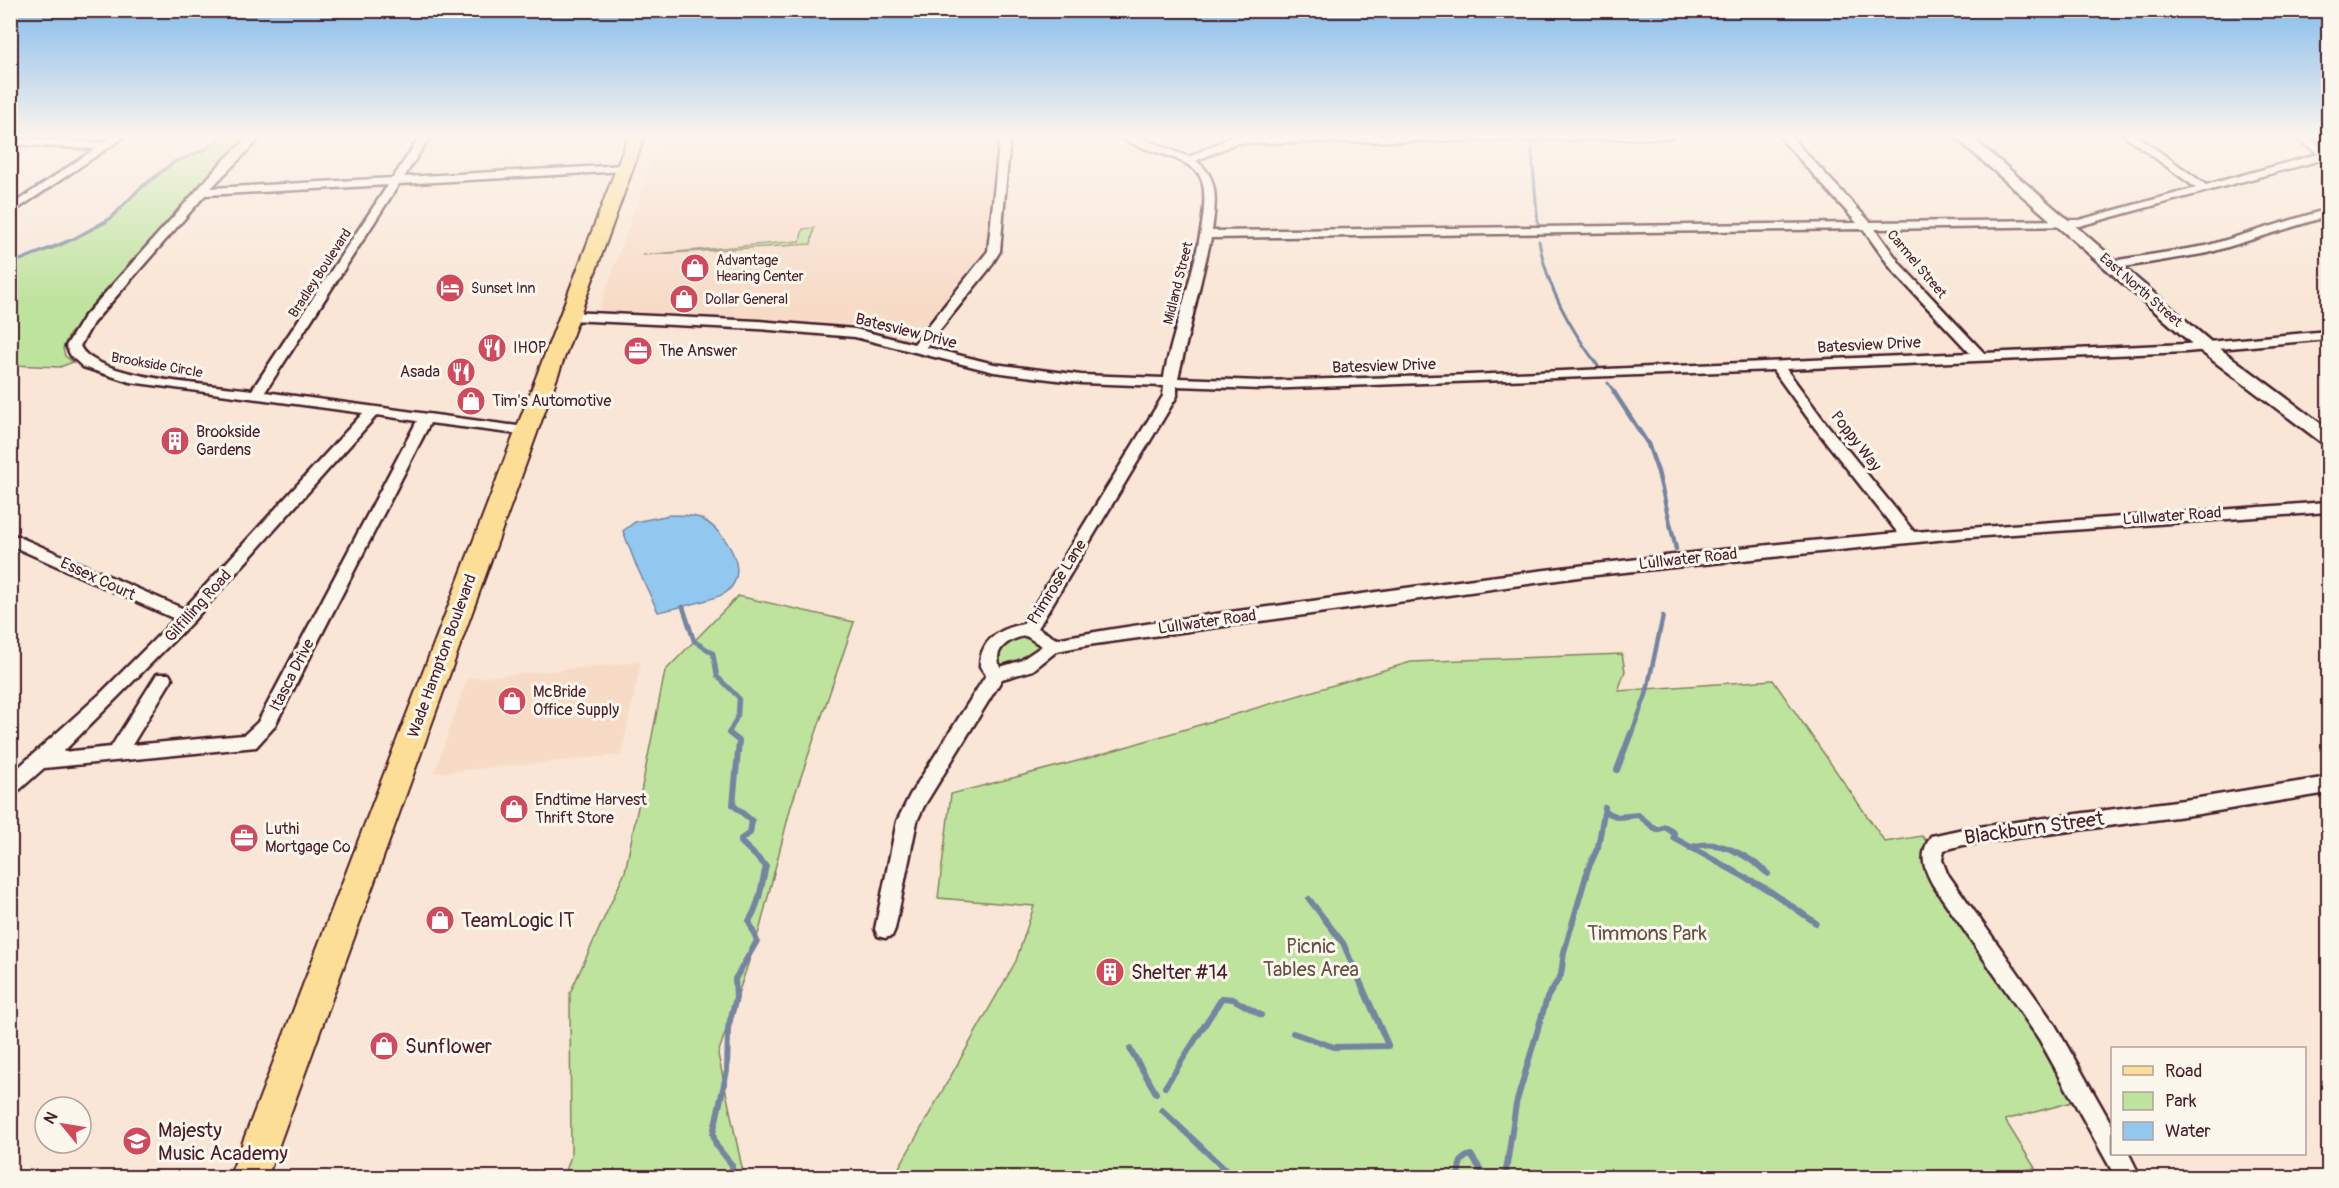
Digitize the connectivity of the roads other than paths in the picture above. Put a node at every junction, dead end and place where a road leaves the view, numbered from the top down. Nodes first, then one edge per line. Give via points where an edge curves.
1 (41, 190) edge
2 (227, 190) edge
3 (391, 190) edge
4 (616, 190) edge
5 (1000, 190) edge
6 (1210, 190) edge
7 (1834, 190) edge
8 (2026, 190) edge
9 (2200, 190) edge
10 (201, 192) joint
11 (10, 211) edge
12 (2328, 212) edge
13 (2063, 222) junction
14 (1866, 225) junction
15 (1205, 235) junction
16 (2112, 265) junction
17 (569, 316) junction
18 (2328, 335) edge
19 (2205, 346) junction
20 (916, 350) junction
21 (1981, 357) junction
22 (1777, 366) junction
23 (1172, 384) junction
24 (256, 395) junction
25 (372, 412) junction
26 (425, 419) junction
27 (525, 431) junction
28 (2328, 438) edge
29 (2328, 507) edge
30 (1910, 537) junction
31 (10, 538) edge
32 (187, 617) junction
33 (1028, 630) junction
34 (1052, 646) junction
35 (996, 674) junction
36 (163, 679) dead end
37 (117, 754) junction
38 (42, 761) junction
39 (2328, 785) edge
40 (10, 787) edge
41 (885, 929) dead end
42 (2111, 1145) edge
43 (2117, 1155) edge
44 (248, 1178) edge
45 (2129, 1178) edge

1 - 11 street
2 - 10 street
3 - 24 street, Bradley Boulevard
4 - 17 main road, Wade Hampton Boulevard
5 - 20 street via 994,250
6 - 15 street, Midland Street
7 - 14 street, Carmel Street
8 - 13 main road, East North Street
9 - 13 street via 2084,223
10 - 24 street, Brookside Circle via 88,321 72,346 81,359 109,373 175,386
12 - 16 street via 2208,249
13 - 14 street
13 - 16 main road, East North Street
14 - 15 street
14 - 21 street, Carmel Street via 1897,268
15 - 23 street, Midland Street via 1171,374
16 - 19 main road, East North Street
17 - 20 street, Batesview Drive via 835,331
17 - 27 main road, Wade Hampton Boulevard
18 - 19 street, Batesview Drive
19 - 21 street, Batesview Drive
19 - 28 main road, East North Street
20 - 23 street, Batesview Drive via 1042,375
21 - 22 street, Batesview Drive
22 - 23 street, Batesview Drive via 1337,384
22 - 30 street, Poppy Way
23 - 33 street, Primrose Lane via 1165,405
24 - 25 street, Brookside Circle
25 - 26 street, Brookside Circle
25 - 32 street, Gilfilling Road
26 - 27 street, Brookside Circle
26 - 37 street, Itasca Drive via 265,727 249,742
27 - 44 main road, Wade Hampton Boulevard
29 - 30 street, Lullwater Road
30 - 34 street, Lullwater Road via 1578,570
31 - 32 street, Essex Court
32 - 38 street, Gilfilling Road via 131,677
33 - 34 street
33 - 35 street, Primrose Lane via 1005,635 996,643 988,660
34 - 35 street via 1041,658 1018,671
35 - 41 street via 908,821
36 - 37 street
37 - 38 street, Itasca Drive
38 - 40 street, Gilfilling Road
39 - 42 street, Blackburn Street via 1938,842 1931,856 1932,865 2066,1062
43 - 45 street

